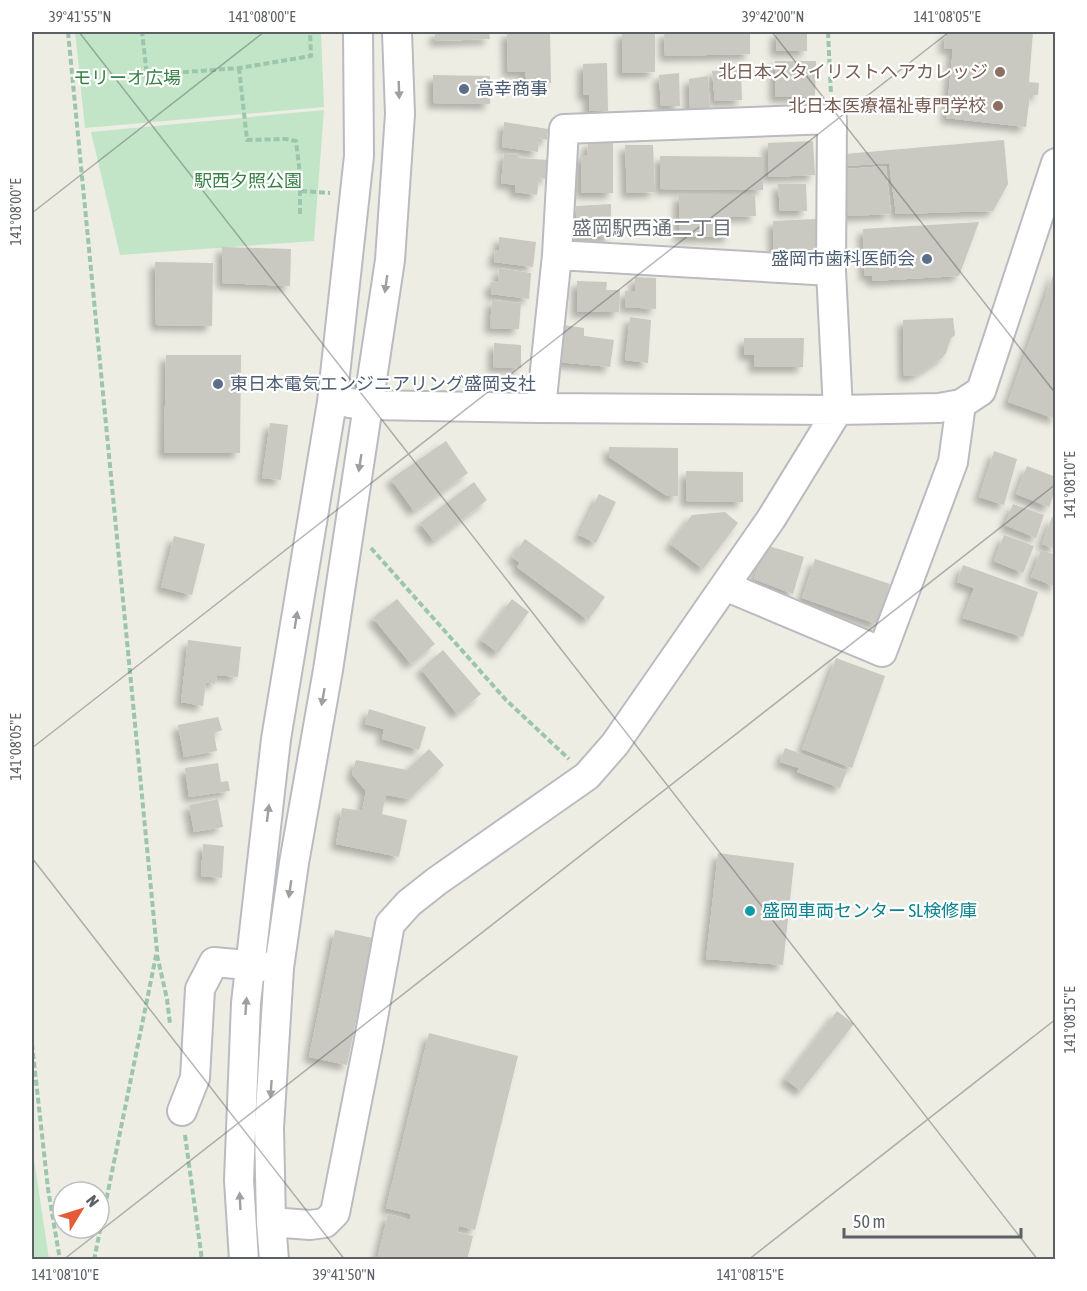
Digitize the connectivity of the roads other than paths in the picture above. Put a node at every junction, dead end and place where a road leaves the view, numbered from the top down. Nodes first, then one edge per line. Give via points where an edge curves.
1 (358, 32) edge
2 (397, 32) edge
3 (1056, 162) edge
4 (557, 255) junction
5 (831, 272) junction
6 (332, 402) junction
7 (961, 404) junction
8 (369, 405) junction
9 (541, 408) junction
10 (838, 410) junction
11 (725, 586) junction
12 (250, 965) junction
13 (279, 968) junction
14 (182, 1112) dead end
15 (271, 1222) junction
16 (244, 1260) edge
17 (274, 1260) edge

1 - 6 street via 359,156
2 -> 8 street via 400,114 390,260
3 - 7 street via 981,391
4 - 5 street
4 - 5 street via 564,129 832,118
4 - 9 street
5 - 10 street
6 - 8 street
12 -> 6 street via 276,739
7 - 10 street
7 - 11 street via 952,462 882,652
8 - 9 street
8 -> 13 street
9 - 10 street
10 - 11 street
11 - 15 street via 615,744 587,776 437,881 390,924 334,1213 325,1223
12 - 13 street
12 - 14 street via 214,962 200,989 195,1078
16 -> 12 street via 239,1180
13 -> 15 street via 269,1128
15 - 17 street

